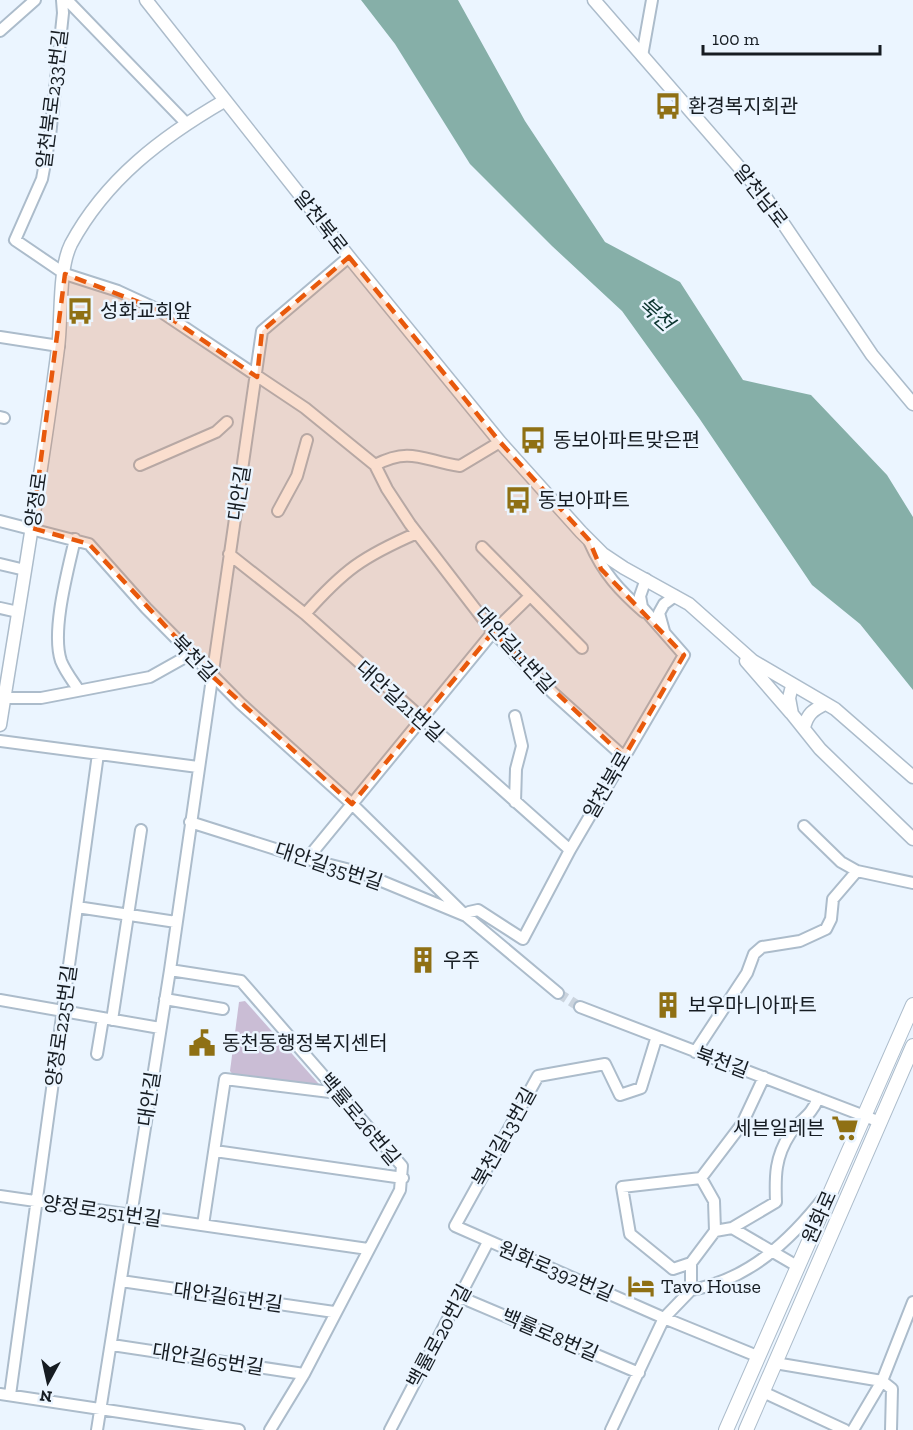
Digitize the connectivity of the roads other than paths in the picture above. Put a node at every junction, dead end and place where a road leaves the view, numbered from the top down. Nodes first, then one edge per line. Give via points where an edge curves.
1 (35, 0) edge
2 (62, 0) edge
3 (67, 0) edge
4 (146, 0) edge
5 (594, 0) edge
6 (652, 0) edge
7 (0, 31) edge
8 (642, 56) junction
9 (224, 101) junction
10 (186, 123) junction
11 (349, 257) junction
12 (65, 274) junction
13 (0, 337) edge
14 (59, 346) junction
15 (256, 377) junction
16 (913, 405) edge
17 (227, 422) dead end
18 (307, 440) dead end
19 (500, 442) junction
20 (140, 465) dead end
21 (375, 465) junction
22 (278, 512) dead end
23 (0, 521) edge
24 (32, 528) junction
25 (417, 533) junction
26 (75, 539) junction
27 (589, 540) junction
28 (482, 547) dead end
29 (229, 554) junction
30 (0, 564) edge
31 (25, 570) junction
32 (646, 579) junction
33 (530, 596) junction
34 (675, 596) junction
35 (0, 608) edge
36 (18, 612) junction
37 (305, 614) junction
38 (647, 614) junction
39 (493, 632) junction
40 (665, 634) junction
41 (732, 643) junction
42 (582, 648) dead end
43 (191, 654) junction
44 (212, 676) junction
45 (792, 686) junction
46 (78, 689) junction
47 (4, 698) junction
48 (825, 704) junction
49 (792, 714) junction
50 (515, 716) dead end
51 (420, 719) junction
52 (0, 724) edge
53 (804, 728) junction
54 (0, 741) edge
55 (98, 754) junction
56 (624, 757) junction
57 (198, 767) junction
58 (913, 777) edge
59 (514, 802) junction
60 (351, 804) junction
61 (189, 822) junction
62 (804, 825) dead end
63 (141, 830) dead end
64 (913, 839) edge
65 (570, 850) junction
66 (307, 859) junction
67 (857, 871) junction
68 (913, 883) edge
69 (77, 907) junction
70 (128, 915) junction
71 (466, 916) junction
72 (176, 922) junction
73 (170, 970) junction
74 (558, 993) tunnel mouth
75 (165, 999) junction
76 (0, 1000) edge
77 (913, 1005) edge
78 (580, 1007) tunnel mouth
79 (223, 1008) dead end
80 (63, 1012) junction
81 (107, 1019) junction
82 (160, 1028) junction
83 (656, 1039) junction
84 (913, 1046) edge
85 (695, 1052) junction
86 (97, 1054) dead end
87 (764, 1077) junction
88 (338, 1093) junction
89 (818, 1098) junction
90 (864, 1116) junction
91 (880, 1122) junction
92 (215, 1151) junction
93 (403, 1178) junction
94 (701, 1178) junction
95 (833, 1186) junction
96 (0, 1196) edge
97 (37, 1201) junction
98 (130, 1215) junction
99 (203, 1225) junction
100 (454, 1226) joint
101 (732, 1228) junction
102 (715, 1231) junction
103 (488, 1242) junction
104 (368, 1249) junction
105 (774, 1252) junction
106 (691, 1263) junction
107 (797, 1266) junction
108 (121, 1281) junction
109 (691, 1290) junction
110 (460, 1297) junction
111 (913, 1302) edge
112 (334, 1312) junction
113 (664, 1318) junction
114 (112, 1345) junction
115 (757, 1356) junction
116 (774, 1363) junction
117 (639, 1373) junction
118 (304, 1374) junction
119 (882, 1381) junction
120 (763, 1392) junction
121 (5, 1395) edge
122 (101, 1409) junction
123 (98, 1430) edge
124 (239, 1430) edge
125 (270, 1430) edge
126 (390, 1430) edge
127 (611, 1430) edge
128 (726, 1430) edge
129 (746, 1430) edge
130 (845, 1430) edge
131 (853, 1430) edge
132 (891, 1430) edge

1 - 7 street
2 - 12 street, 알천북로233번길 via 50,136 42,179 15,240
3 - 10 street
4 - 9 street, 알천북로
5 - 8 street, 알천남로
6 - 8 street
8 - 16 street, 알천남로 via 766,198 872,355
9 - 10 street, 양정로
9 - 11 street, 알천북로
10 - 12 street, 양정로 via 129,167 96,203 70,247
11 - 15 street, 대안길 via 262,331
11 - 19 street, 알천북로
12 - 14 street, 양정로
12 - 15 street via 157,309
13 - 14 street
14 - 24 street, 양정로
15 - 21 street, 대안길11번길 via 305,408
15 - 29 street, 대안길
17 - 20 street via 216,432
18 - 22 street via 297,476
19 - 21 street via 460,466 408,455 392,456
19 - 27 street, 알천북로
21 - 25 street, 대안길11번길
23 - 24 street, 북천길
24 - 26 street, 북천길
24 - 31 street, 양정로
25 - 37 street via 379,549 348,569
25 - 39 street, 대안길11번길
26 - 43 street, 북천길 via 89,544
26 - 46 street via 61,607 60,659
27 - 32 street, 알천북로 via 603,554
27 - 38 street, 알천북로 via 601,569
28 - 33 street
29 - 37 street, 대안길21번길
29 - 44 street, 대안길
30 - 31 street
31 - 36 street, 양정로
32 - 34 street, 알천북로
32 - 38 street via 640,596
33 - 39 street
33 - 42 street
34 - 40 street via 659,613
34 - 41 street, 알천북로
35 - 36 street
36 - 47 street, 양정로
37 - 51 street, 대안길21번길
38 - 40 street, 알천북로
39 - 51 street
39 - 56 street, 대안길11번길
40 - 56 street, 알천북로 via 684,655
41 - 45 street, 알천북로
41 - 49 street
43 - 44 street, 북천길
43 - 46 street via 150,677
44 - 57 street, 대안길
44 - 60 street, 북천길
45 - 48 street, 알천북로
45 - 49 street
46 - 47 street via 41,698
47 - 52 street, 양정로
48 - 53 street via 806,717
48 - 58 street, 알천북로 via 855,724
49 - 53 street
50 - 59 street via 522,746
51 - 59 street, 대안길21번길
51 - 60 street
53 - 64 street via 828,757
54 - 55 street
55 - 57 street
55 - 69 street, 양정로225번길
56 - 65 street, 알천북로
57 - 61 street, 대안길
59 - 65 street, 대안길21번길
60 - 66 street
60 - 71 street, 북천길
61 - 66 street, 대안길35번길
61 - 72 street, 대안길
62 - 67 street via 841,862
63 - 70 street
65 - 71 street, 알천북로 via 523,939 478,910
66 - 71 street, 대안길35번길 via 362,873
67 - 68 street
67 - 85 street via 833,899 826,929 800,941 762,947 754,954 747,973
69 - 70 street
69 - 80 street, 양정로225번길
70 - 72 street
70 - 81 street
71 - 74 street, 북천길
72 - 73 street, 대안길
73 - 75 street, 대안길
73 - 88 street, 백률로26번길 via 241,981
75 - 79 street
75 - 82 street, 대안길
76 - 80 street
77 - 90 main road, 원화로
78 - 83 street, 북천길
80 - 81 street
80 - 97 street, 양정로225번길
81 - 82 street
81 - 86 street
82 - 98 street, 대안길
83 - 85 street, 북천길
83 - 100 street, 북천길13번길 via 641,1088 620,1095 605,1064 538,1076
84 - 91 main road, 원화로
85 - 87 street, 북천길
87 - 89 street, 북천길
87 - 94 street via 742,1124
88 - 92 street via 225,1079
88 - 93 street, 백률로26번길 via 402,1166
89 - 90 street, 북천길
89 - 101 street via 813,1112 790,1133 775,1169 776,1202
90 - 91 street, 북천길
90 - 95 main road, 원화로
91 - 116 main road, 원화로
92 - 93 street, 백률로26번길
92 - 99 street
93 - 104 street, 백률로26번길
94 - 102 street via 714,1201
94 - 106 street via 622,1187 630,1234 673,1269
95 - 105 street via 804,1223
95 - 107 main road, 원화로
96 - 97 street, 양정로251번길
97 - 98 street, 양정로251번길
97 - 121 street, 양정로225번길
98 - 99 street, 양정로251번길
98 - 108 street, 대안길
99 - 104 street, 양정로251번길
100 - 103 street, 원화로392번길
101 - 102 street
101 - 105 street
102 - 106 street
103 - 110 street, 백률로20번길
103 - 113 street, 원화로392번길
104 - 112 street, 백률로26번길
105 - 107 street
105 - 109 street via 716,1286
106 - 109 street
107 - 115 main road, 원화로
108 - 112 street, 대안길61번길
108 - 114 street, 대안길
109 - 113 street
110 - 117 street, 백률로8번길
110 - 126 street, 백률로20번길
111 - 119 street
112 - 118 street, 백률로26번길
113 - 115 street, 원화로392번길
113 - 117 street
114 - 118 street, 대안길65번길
114 - 122 street, 대안길
115 - 116 main road
115 - 128 main road, 원화로
116 - 119 street
116 - 120 main road, 원화로
117 - 127 street
118 - 125 street, 백률로26번길
119 - 131 street
119 - 132 street via 892,1389
120 - 129 main road, 원화로
120 - 130 street
121 - 122 street
122 - 123 street, 대안길
122 - 124 street

